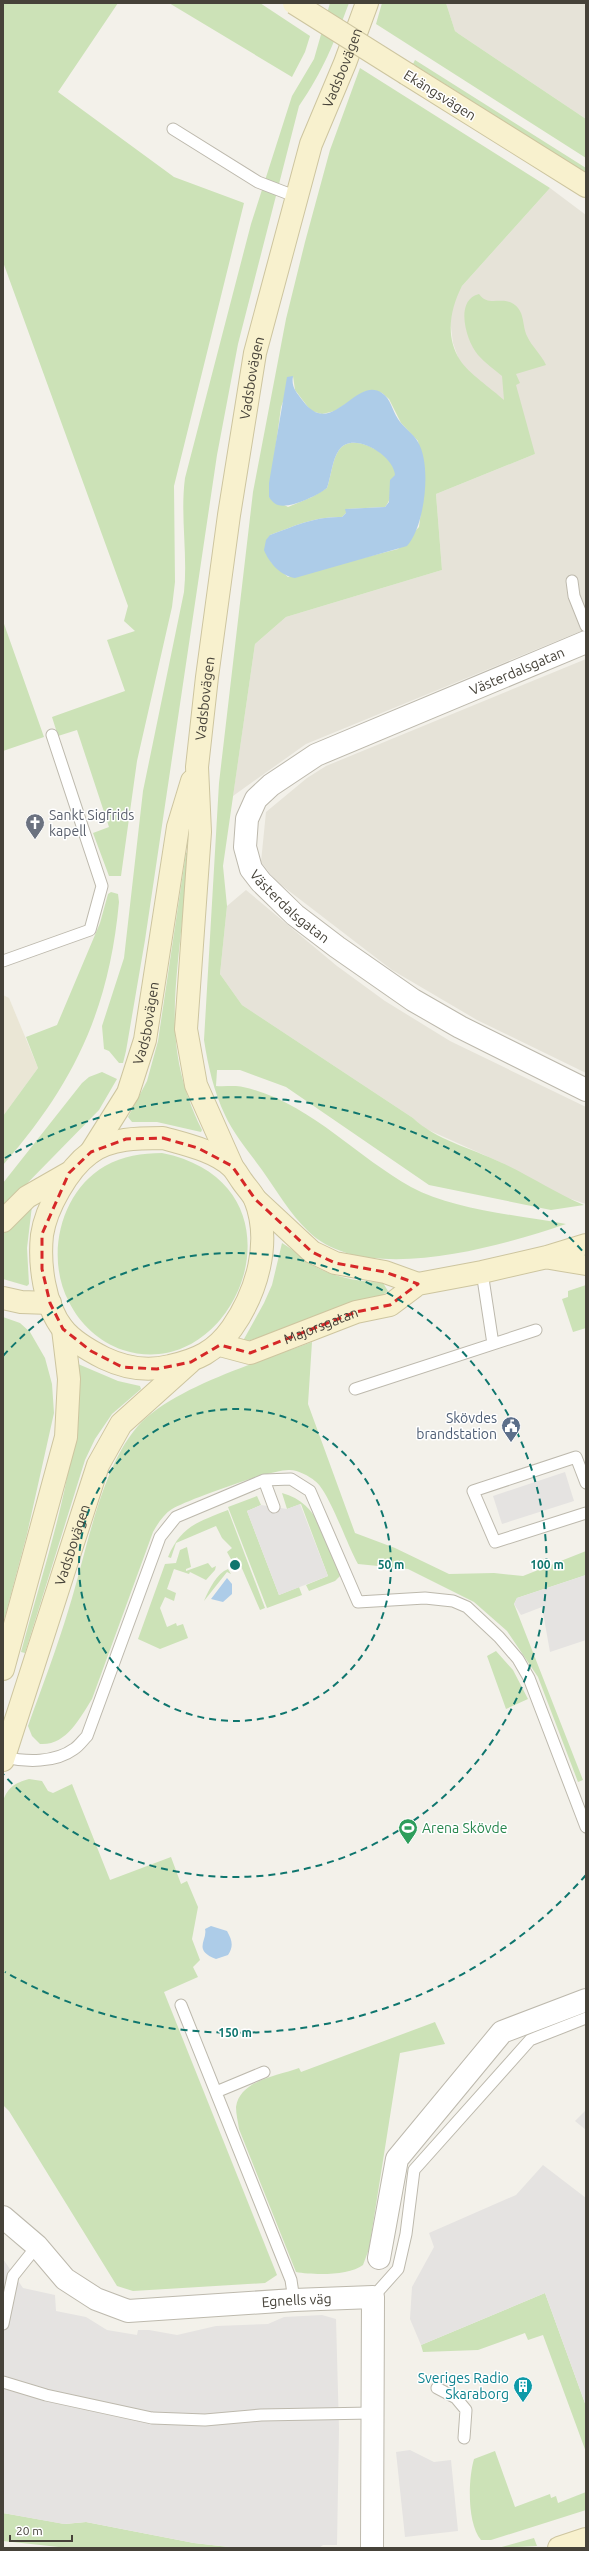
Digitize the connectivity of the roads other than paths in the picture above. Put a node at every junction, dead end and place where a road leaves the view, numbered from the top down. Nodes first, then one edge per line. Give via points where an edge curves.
1 (294, 3) edge
2 (367, 3) edge
3 (173, 129) dead end
4 (586, 186) edge
5 (297, 197) junction
6 (572, 581) dead end
7 (586, 626) edge
8 (586, 642) edge
9 (52, 734) dead end
10 (197, 767) junction
11 (3, 961) edge
12 (586, 1090) edge
13 (91, 1152) junction
14 (232, 1166) junction
15 (69, 1173) junction
16 (255, 1199) junction
17 (3, 1221) edge
18 (586, 1245) edge
19 (547, 1257) junction
20 (586, 1264) edge
21 (482, 1272) junction
22 (418, 1284) junction
23 (3, 1298) edge
24 (50, 1303) junction
25 (63, 1329) junction
26 (536, 1330) dead end
27 (493, 1344) junction
28 (220, 1345) junction
29 (190, 1362) junction
30 (355, 1389) dead end
31 (264, 1480) junction
32 (586, 1483) edge
33 (274, 1507) dead end
34 (586, 1513) edge
35 (3, 1669) edge
36 (3, 1758) edge
37 (586, 1826) edge
38 (586, 2000) edge
39 (181, 2005) dead end
40 (586, 2018) edge
41 (264, 2072) dead end
42 (216, 2092) junction
43 (3, 2217) edge
44 (37, 2246) junction
45 (379, 2258) dead end
46 (373, 2297) junction
47 (294, 2300) junction
48 (3, 2324) edge
49 (3, 2382) edge
50 (437, 2388) dead end
51 (372, 2413) junction
52 (464, 2438) dead end
53 (586, 2538) edge
54 (372, 2548) edge
55 (558, 2548) edge

1 - 4 main road, Ekängsvägen, bridge
2 - 5 main road, Vadsbovägen via 311,144
3 - 5 lane via 258,182
5 - 10 main road, Vadsbovägen via 255,353 229,515
6 - 7 lane via 574,596
8 - 12 street, Västerdalsgatan via 316,756 256,799 247,819 245,847 250,869 261,882 295,915 337,947 413,1000 460,1027
9 - 11 lane via 102,886 90,930
10 - 13 main road, Vadsbovägen via 178,827 145,1040 128,1093
10 - 14 main road, Vadsbovägen via 200,832 186,1029 196,1085
13 - 14 main road via 126,1139 163,1138 198,1148
13 - 15 main road
14 - 16 main road, Vadsbovägen
15 - 17 main road via 27,1197
15 - 24 main road via 52,1206 42,1234 42,1269
16 - 22 main road via 312,1252 335,1263 385,1272
16 - 28 main road via 263,1238 258,1277 242,1314
18 - 19 main road, Majorsgatan
19 - 20 main road
19 - 21 main road, Majorsgatan
21 - 22 main road, Majorsgatan
21 - 27 lane
22 - 28 main road, Majorsgatan via 390,1305 356,1312 250,1353
23 - 24 main road via 21,1302
24 - 25 main road
25 - 29 main road via 91,1351 122,1366 157,1369
25 - 35 main road via 69,1378 66,1436
26 - 27 lane
27 - 30 lane
28 - 29 main road
29 - 36 main road, Vadsbovägen via 121,1424 98,1465
31 - 33 lane
31 - 36 lane via 176,1517 160,1537 88,1736 75,1749 53,1759
31 - 37 lane via 291,1479 310,1491 358,1602 425,1598 453,1601 468,1607 508,1646 540,1702
32 - 34 lane via 576,1457 473,1491 496,1542
38 - 45 street via 502,2032 397,2159
39 - 42 lane
40 - 46 lane via 530,2040 414,2170 406,2234 398,2269
41 - 42 lane
42 - 47 lane via 291,2280
43 - 44 street, Egnells väg
44 - 47 street, Egnells väg via 65,2279 96,2299 128,2311
44 - 48 lane via 13,2276
46 - 47 street, Egnells väg
46 - 51 street
49 - 51 lane via 46,2395 152,2418 205,2420 261,2415
50 - 52 lane via 456,2398 466,2410
51 - 54 street
53 - 55 main road

